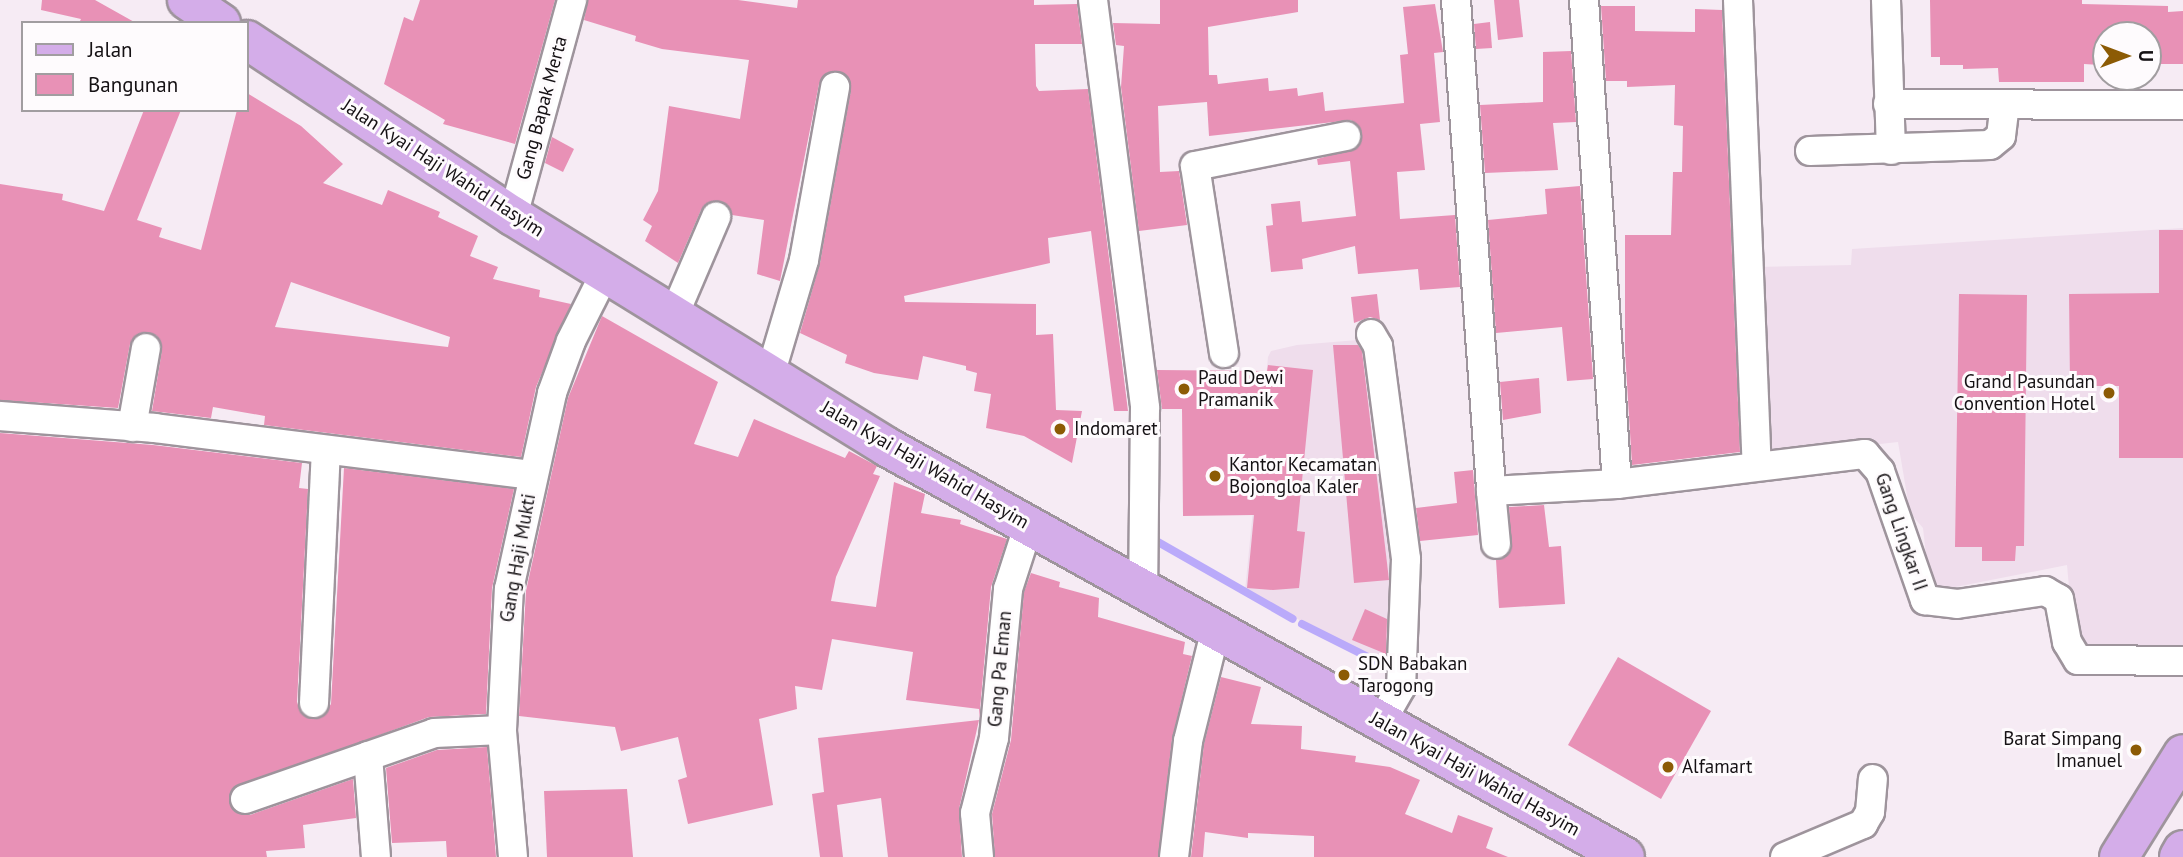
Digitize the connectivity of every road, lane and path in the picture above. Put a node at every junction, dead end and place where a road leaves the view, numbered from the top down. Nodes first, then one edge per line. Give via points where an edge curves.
1 (187, 0) edge
2 (572, 0) edge
3 (1093, 0) edge
4 (1456, 0) edge
5 (1584, 0) edge
6 (1738, 0) edge
7 (1886, 0) edge
8 (218, 21) edge
9 (248, 41) edge
10 (835, 87) dead end
11 (1888, 104) junction
12 (2005, 104) junction
13 (2183, 105) edge
14 (1346, 136) dead end
15 (1891, 150) junction
16 (1810, 151) dead end
17 (513, 216) junction
18 (716, 217) dead end
19 (605, 273) junction
20 (674, 315) junction
21 (1371, 334) dead end
22 (146, 348) dead end
23 (1224, 353) dead end
24 (770, 375) junction
25 (0, 416) edge
26 (132, 427) junction
27 (326, 453) junction
28 (1757, 465) junction
29 (533, 475) junction
30 (1617, 484) junction
31 (1492, 491) junction
32 (1029, 524) junction
33 (1496, 544) dead end
34 (1143, 588) junction
35 (1211, 643) junction
36 (2183, 661) edge
37 (314, 703) dead end
38 (1381, 722) junction
39 (502, 730) junction
40 (2183, 754) edge
41 (368, 756) junction
42 (1873, 779) dead end
43 (245, 799) dead end
44 (2183, 850) edge
45 (376, 857) edge
46 (513, 857) edge
47 (979, 857) edge
48 (1174, 857) edge
49 (1625, 857) edge
50 (1785, 857) edge
51 (2119, 857) edge
52 (2179, 857) edge

1 - 8 main road
2 - 17 street, Gang Bapak Merta
3 - 34 street via 1145,408
4 - 31 street
5 - 30 street
6 - 28 street
7 - 11 street
9 - 17 main road, Jalan Kyai Haji Wahid Hasyim
10 - 24 street via 804,260
11 - 12 street
11 - 15 street
12 - 13 street
12 - 15 street via 2001,136 1990,145
14 - 23 street via 1195,166
15 - 16 street
17 - 19 main road, Jalan Kyai Haji Wahid Hasyim
18 - 20 street
19 - 20 main road, Jalan Kyai Haji Wahid Hasyim
19 - 29 street, Gang Haji Mukti via 557,376
20 - 24 main road, Jalan Kyai Haji Wahid Hasyim
21 - 38 street via 1378,346 1406,559 1401,687
22 - 26 street
24 - 32 main road, Jalan Kyai Haji Wahid Hasyim via 887,447
25 - 26 street
26 - 27 street
27 - 29 street via 444,461
27 - 37 street
28 - 30 street, Gang Lingkar II
28 - 36 street, Gang Lingkar II via 1865,454 1881,471 1925,600 1957,604 2045,591 2059,599 2067,642 2078,660
29 - 39 street, Gang Haji Mukti via 509,589
30 - 31 street, Gang Lingkar II
31 - 33 street
32 - 34 main road, Jalan Kyai Haji Wahid Hasyim
32 - 47 street, Gang Pa Eman via 1008,589 994,738 975,813
34 - 35 main road, Jalan Kyai Haji Wahid Hasyim
35 - 38 main road, Jalan Kyai Haji Wahid Hasyim
35 - 48 street via 1188,741
38 - 49 main road, Jalan Kyai Haji Wahid Hasyim
39 - 41 street via 444,731
39 - 46 street, Gang Haji Mukti
40 - 51 main road
41 - 43 street
41 - 45 street
42 - 50 street via 1871,812 1863,824
44 - 52 main road

